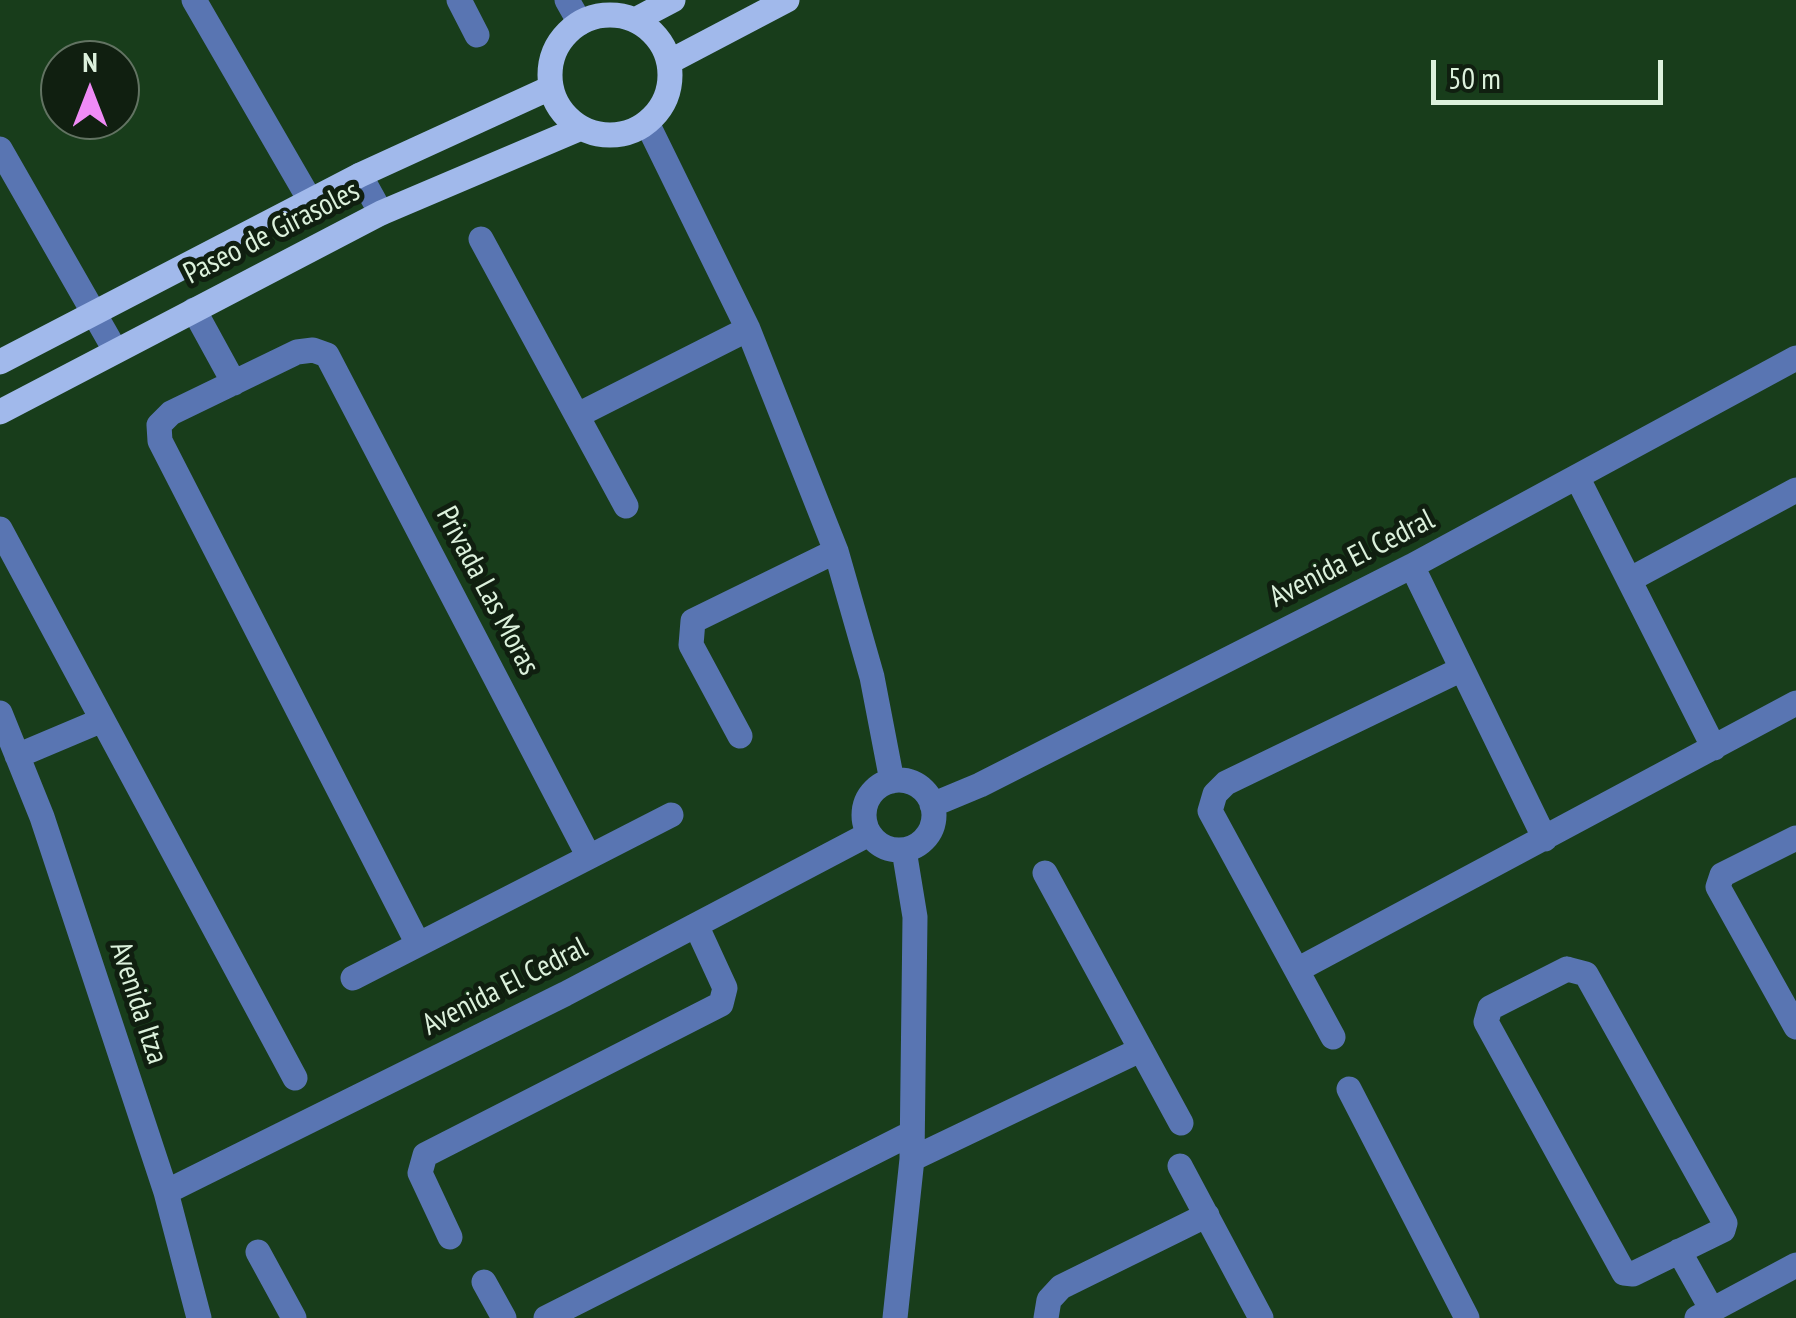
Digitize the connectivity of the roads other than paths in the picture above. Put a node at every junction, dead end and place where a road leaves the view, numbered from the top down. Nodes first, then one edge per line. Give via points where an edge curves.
1 (194, 0) edge
2 (458, 0) edge
3 (672, 0) edge
4 (787, 0) edge
5 (574, 11) edge
6 (634, 20) junction
7 (477, 35) dead end
8 (669, 62) junction
9 (550, 88) junction
10 (646, 123) junction
11 (581, 128) junction
12 (0, 149) edge
13 (360, 176) junction
14 (311, 202) junction
15 (380, 214) junction
16 (481, 239) dead end
17 (194, 310) junction
18 (94, 316) junction
19 (748, 329) junction
20 (116, 350) junction
21 (1796, 358) edge
22 (0, 362) edge
23 (234, 383) junction
24 (0, 412) edge
25 (578, 415) junction
26 (1576, 477) junction
27 (1796, 490) edge
28 (626, 506) dead end
29 (0, 529) edge
30 (836, 551) junction
31 (1412, 566) junction
32 (1628, 580) junction
33 (1462, 669) junction
34 (1796, 702) edge
35 (0, 713) edge
36 (100, 721) junction
37 (740, 736) dead end
38 (1714, 748) junction
39 (17, 756) junction
40 (892, 781) junction
41 (932, 805) junction
42 (671, 814) dead end
43 (869, 834) junction
44 (1796, 838) edge
45 (1545, 839) junction
46 (904, 850) junction
47 (589, 857) junction
48 (1045, 872) dead end
49 (696, 926) junction
50 (418, 944) junction
51 (1297, 970) junction
52 (353, 978) dead end
53 (1796, 1028) edge
54 (1333, 1037) dead end
55 (1138, 1050) junction
56 (296, 1078) dead end
57 (1348, 1089) dead end
58 (1181, 1123) dead end
59 (912, 1146) junction
60 (1180, 1166) dead end
61 (166, 1192) junction
62 (1206, 1215) junction
63 (450, 1237) dead end
64 (1679, 1251) junction
65 (258, 1252) dead end
66 (1796, 1265) edge
67 (484, 1282) dead end
68 (1704, 1314) edge
69 (199, 1318) edge
70 (294, 1318) edge
71 (504, 1318) edge
72 (546, 1318) edge
73 (895, 1318) edge
74 (1046, 1318) edge
75 (1261, 1318) edge
76 (1467, 1318) edge

1 - 14 street
2 - 7 street
3 - 6 main road
4 - 8 main road
5 - 6 main road
5 - 9 main road via 551,58
6 - 8 main road via 650,30
8 - 10 main road via 667,96
9 - 11 main road
9 - 13 main road, Paseo de Girasoles
10 - 11 main road via 614,136
10 - 19 street
11 - 15 main road, Paseo de Girasoles
12 - 18 street
13 - 14 main road, Paseo de Girasoles
13 - 15 street
14 - 18 main road, Paseo de Girasoles
15 - 17 main road, Paseo de Girasoles
16 - 25 street
17 - 20 main road, Paseo de Girasoles
17 - 23 street
18 - 20 street
18 - 22 main road, Paseo de Girasoles
19 - 25 street
19 - 30 street
20 - 24 main road, Paseo de Girasoles
21 - 26 street, Avenida El Cedral
23 - 47 street, Privada Las Moras via 297,352 327,356
23 - 50 street via 171,414 159,425 160,441
25 - 28 street
26 - 31 street, Avenida El Cedral
26 - 32 street
27 - 32 street
29 - 36 street
30 - 37 street via 693,621 691,645
30 - 40 street via 872,677
31 - 33 street
31 - 41 street, Avenida El Cedral
32 - 38 street
33 - 45 street
33 - 51 street via 1215,794 1210,811
34 - 38 street
35 - 39 street, Avenida Itza
36 - 39 street
36 - 56 street
38 - 45 street
39 - 61 street, Avenida Itza
40 - 41 street via 918,786
40 - 43 street via 868,800
41 - 46 street via 932,828
42 - 47 street
43 - 46 street via 885,847
43 - 49 street, Avenida El Cedral
44 - 53 street via 1722,875 1718,887
45 - 51 street
46 - 59 street via 915,917
47 - 50 street
48 - 55 street
49 - 61 street, Avenida El Cedral
49 - 63 street via 724,988 721,1004 425,1155 420,1173
50 - 52 street
51 - 54 street
55 - 58 street
55 - 59 street
57 - 76 street
59 - 72 street
59 - 73 street
60 - 62 street
61 - 69 street, Avenida Itza
62 - 74 street via 1061,1287 1049,1300
62 - 75 street
64 - 64 street via 1725,1224 1586,974 1567,969 1490,1008 1486,1022 1624,1273
64 - 68 street
65 - 70 street
66 - 68 street
67 - 71 street

